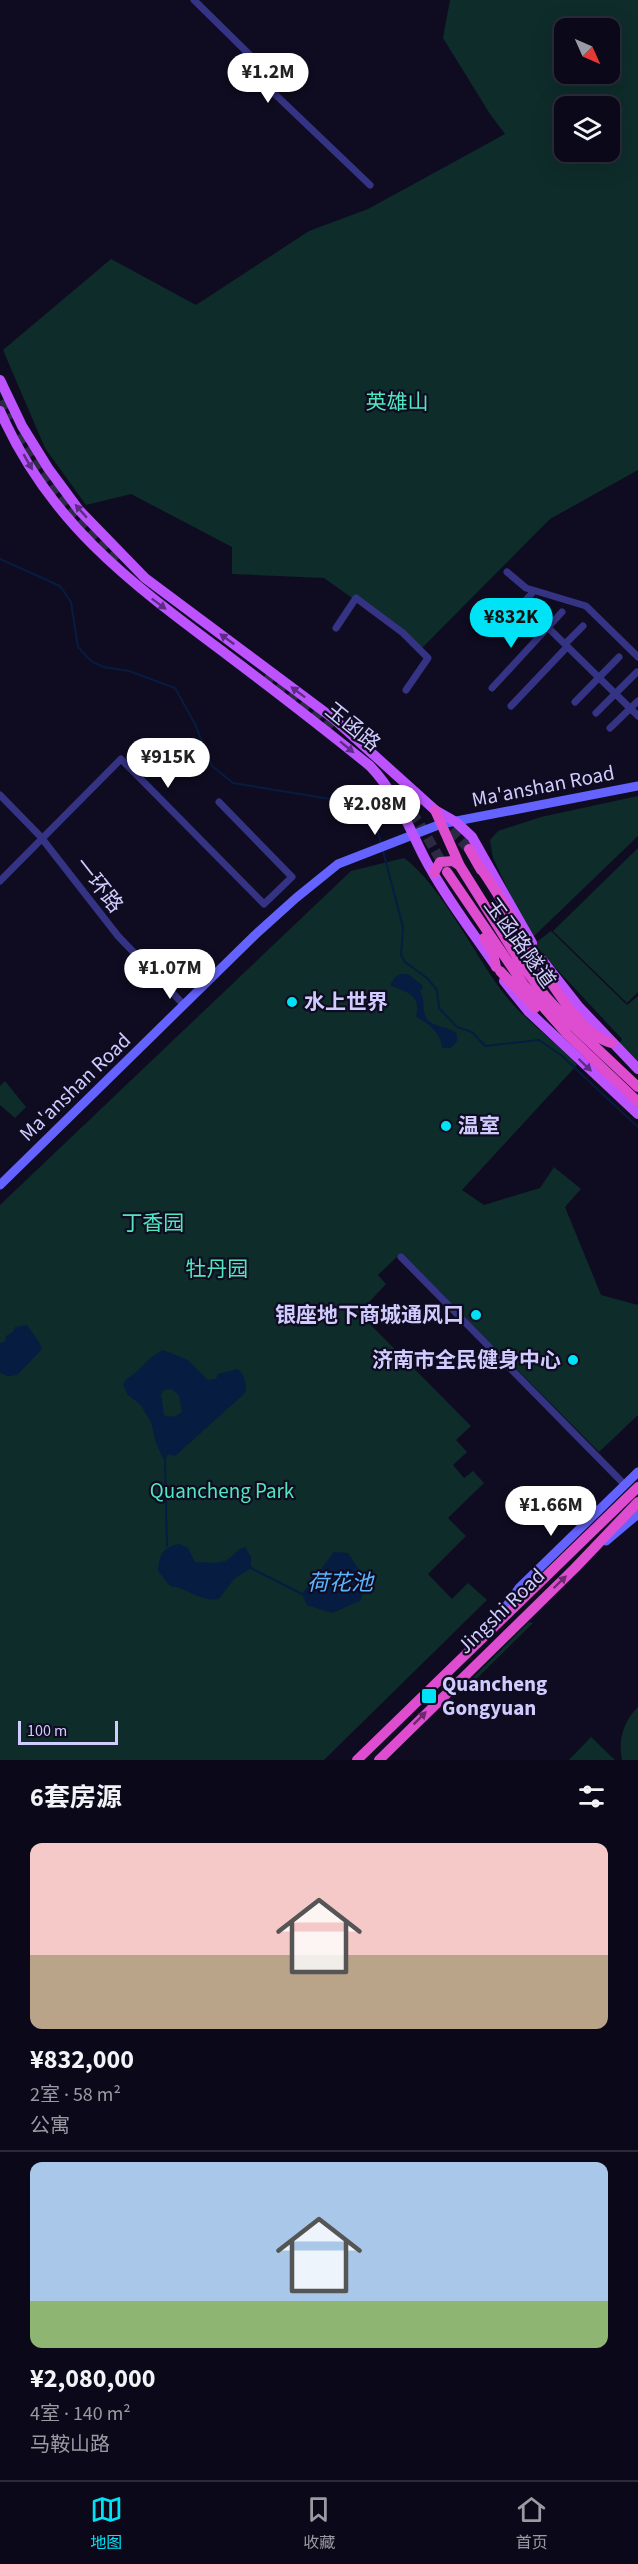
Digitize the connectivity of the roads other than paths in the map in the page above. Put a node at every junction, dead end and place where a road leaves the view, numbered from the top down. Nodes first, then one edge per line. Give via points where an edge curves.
1 (194, 0) edge
2 (370, 185) dead end
3 (0, 380) edge
4 (0, 411) tunnel mouth
5 (507, 572) dead end
6 (534, 591) junction
7 (523, 603) junction
8 (481, 609) dead end
9 (562, 612) dead end
10 (583, 626) dead end
11 (336, 628) dead end
12 (548, 628) junction
13 (566, 646) junction
14 (619, 657) dead end
15 (638, 657) edge
16 (637, 672) edge
17 (599, 678) junction
18 (492, 688) dead end
19 (406, 690) dead end
20 (615, 694) junction
21 (638, 701) edge
22 (575, 702) dead end
23 (511, 706) dead end
24 (631, 708) junction
25 (596, 713) dead end
26 (638, 716) edge
27 (610, 728) dead end
28 (638, 786) edge
29 (0, 795) edge
30 (219, 802) dead end
31 (435, 810) junction
32 (456, 822) junction
33 (441, 824) junction
34 (414, 834) junction
35 (41, 837) junction
36 (470, 849) tunnel mouth
37 (478, 865) junction
38 (460, 866) junction
39 (447, 872) tunnel mouth
40 (434, 873) junction
41 (0, 881) edge
42 (459, 890) junction
43 (498, 969) junction
44 (184, 1005) junction
45 (568, 1021) junction
46 (566, 1033) junction
47 (612, 1043) junction
48 (638, 1069) edge
49 (638, 1087) edge
50 (638, 1096) edge
51 (635, 1107) edge
52 (0, 1185) edge
53 (401, 1257) dead end
54 (638, 1472) edge
55 (625, 1485) junction
56 (638, 1487) edge
57 (638, 1502) edge
58 (638, 1514) edge
59 (575, 1568) junction
60 (493, 1627) junction
61 (357, 1760) edge
62 (379, 1760) edge

1 - 2 street via 256,61 257,77
31 -> 3 main road, 玉函路 via 334,719 145,578 79,510 48,468
4 -> 34 main road, 玉函路 via 9,432 60,511 95,549 137,587 370,766
5 - 6 street
6 - 7 street
6 - 15 street via 586,606
7 - 8 street via 498,626
7 - 12 street
9 - 12 street
10 - 13 street
11 - 19 street via 357,598 403,633 428,658
12 - 13 street
12 - 18 street
13 - 17 street
13 - 23 street
14 - 17 street
16 - 20 street
17 - 20 street
17 - 22 street
20 - 24 street
20 - 25 street
21 - 24 street
24 - 26 street
24 - 27 street
28 - 32 main road, Ma'anshan Road
29 - 35 street, 一环路
30 - 35 street via 292,877 264,904 121,759
31 - 32 main road, 玉函路
31 - 33 highway
32 - 33 main road, Ma'anshan Road
32 - 47 main road, 玉函路 via 477,844 546,966
33 - 34 main road, Ma'anshan Road
33 - 38 highway
34 - 40 main road, 玉函路
34 - 44 main road, Ma'anshan Road via 338,864 303,891
35 - 41 street
35 - 44 street, 一环路 via 118,936
36 - 37 highway, 玉函路隧道
37 - 45 highway, 玉函路隧道
37 - 47 highway via 578,1018 603,1041
38 - 40 highway via 453,861 440,862
38 - 45 highway via 522,965
39 - 42 highway, 玉函路隧道
40 - 43 main road, 玉函路
42 - 43 highway
42 - 46 highway, 玉函路隧道 via 524,985
43 - 46 highway via 555,1028
43 -> 51 main road, 玉函路 via 528,1011
44 - 52 main road, Ma'anshan Road
45 - 49 highway
46 - 51 highway, bridge
47 - 48 main road, 玉函路
50 - 51 main road
53 - 55 street
54 - 55 main road, Jingshi Road
55 - 60 main road, Jingshi Road via 519,1588
56 - 60 highway, Jingshi Road
57 - 59 highway, Jingshi Road
58 - 59 main road, Jingshi Road
62 -> 59 highway, Jingshi Road
60 - 61 highway, Jingshi Road

